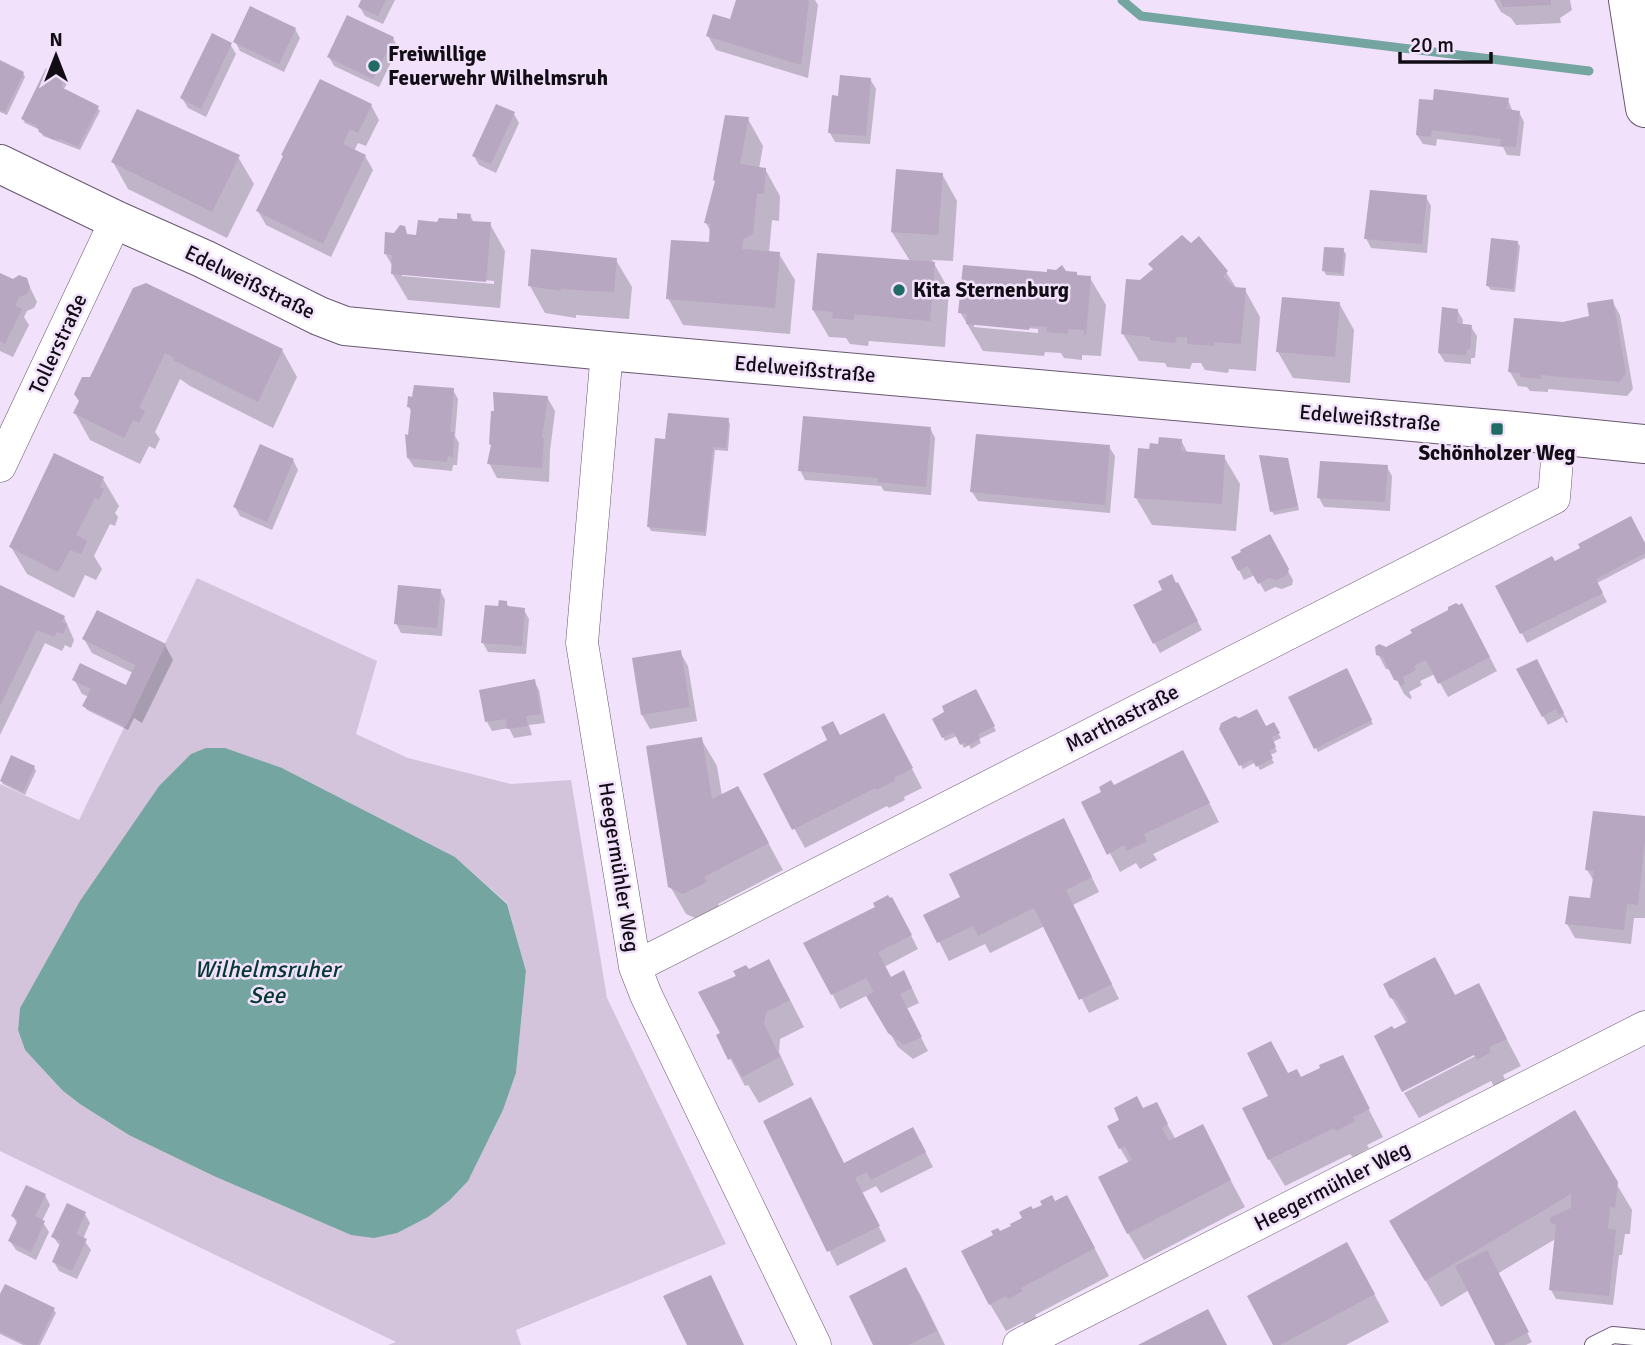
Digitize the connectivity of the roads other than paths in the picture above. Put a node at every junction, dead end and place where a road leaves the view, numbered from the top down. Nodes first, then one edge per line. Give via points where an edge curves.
1 (1628, 0) edge
2 (1645, 108) edge
3 (0, 164) edge
4 (116, 220) junction
5 (607, 351) junction
6 (1559, 435) junction
7 (1645, 444) edge
8 (0, 466) edge
9 (635, 967) junction
10 (1645, 1027) edge
11 (1645, 1338) edge
12 (816, 1345) edge
13 (1019, 1345) edge
14 (1593, 1345) edge

1 - 2 street
3 - 4 street, Edelweißstraße
4 - 5 street, Edelweißstraße via 345,326
4 - 8 street, Tollerstraße
5 - 6 street, Edelweißstraße
5 - 9 street, Heegermühler Weg via 582,643
6 - 7 street, Edelweißstraße
6 - 9 street, Marthastraße via 1554,498
9 - 12 street, Heegermühler Weg
10 - 13 street, Heegermühler Weg
11 - 14 lane via 1613,1335

